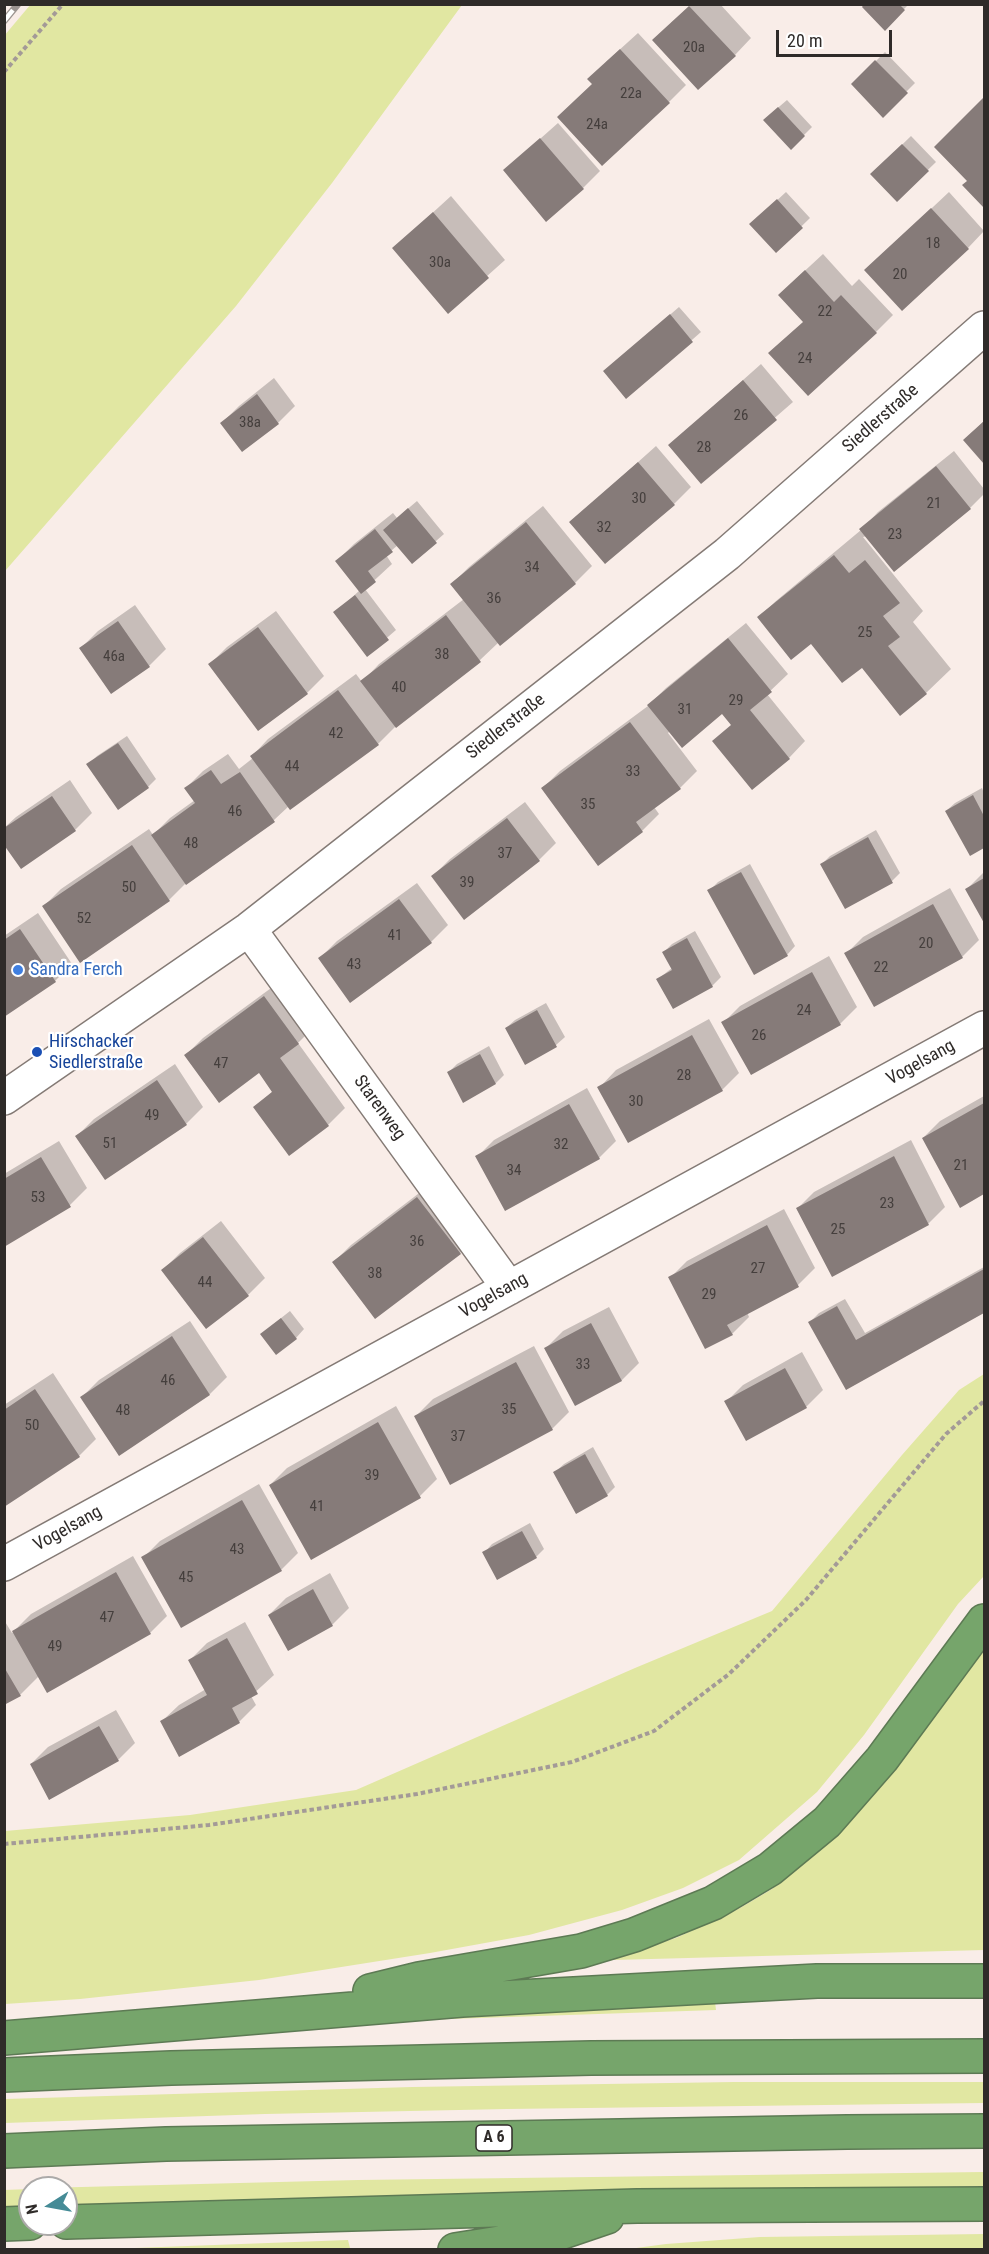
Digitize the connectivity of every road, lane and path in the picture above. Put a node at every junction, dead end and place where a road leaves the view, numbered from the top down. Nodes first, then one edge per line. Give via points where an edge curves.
1 (63, 4) edge
2 (4, 72) edge
3 (984, 328) edge
4 (249, 929) junction
5 (984, 1028) edge
6 (4, 1098) edge
7 (509, 1288) junction
8 (984, 1401) edge
9 (4, 1564) edge
10 (984, 1621) edge
11 (4, 1844) edge
12 (984, 1981) edge
13 (286, 2013) junction
14 (4, 2038) edge
15 (984, 2056) edge
16 (4, 2074) edge
17 (984, 2131) edge
18 (4, 2151) edge
19 (984, 2204) edge
20 (637, 2206) junction
21 (78, 2222) edge
22 (455, 2250) edge

1 - 2 path
3 - 4 street, Siedlerstraße via 727,554
4 - 6 street, Siedlerstraße
4 - 7 street, Starenweg
5 - 7 street, Vogelsang
7 - 9 street, Vogelsang
8 - 11 path via 946,1434 806,1600 729,1674 654,1731 572,1762 417,1794 209,1825
10 - 13 highway via 882,1759 827,1822 770,1869 713,1903 634,1935 581,1951 419,1979
12 - 13 highway via 817,1981
13 - 14 highway
15 - 16 highway via 591,2058
17 - 18 highway, A 6 via 166,2144
19 - 20 highway
20 - 21 highway
20 - 22 highway via 557,2234

